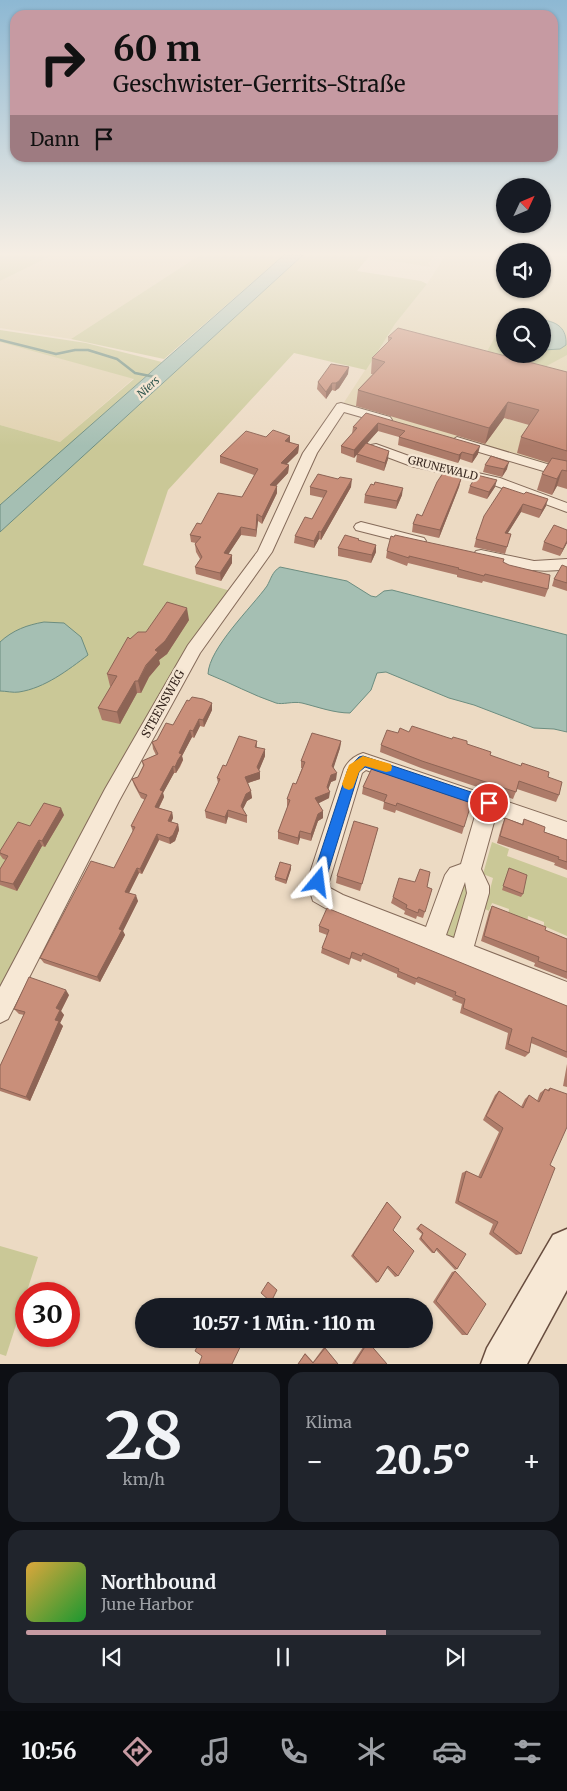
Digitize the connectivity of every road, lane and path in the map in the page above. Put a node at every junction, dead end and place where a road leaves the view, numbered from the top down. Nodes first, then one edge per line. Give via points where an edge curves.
1 (400, 424) edge
2 (446, 438) edge
3 (376, 448) edge
4 (567, 474) edge
5 (567, 508) edge
6 (361, 527) dead end
7 (438, 545) edge
8 (466, 552) edge
9 (567, 564) edge
10 (489, 803) junction
11 (567, 831) edge
12 (470, 870) junction
13 (433, 941) junction
14 (461, 953) junction
15 (567, 994) edge
16 (0, 1011) edge
17 (567, 1249) edge
18 (503, 1364) edge

1 - 16 street, STEENSWEG via 341,407 310,453 265,552 189,658 112,795
2 - 4 street
3 - 5 street, GRUNEWALD via 416,463 528,492
6 - 7 street
8 - 9 street via 534,568
10 - 11 street
10 - 12 street
10 - 13 street via 368,761 360,762 354,769 322,866 319,888 326,898
12 - 13 street via 458,875 453,882
12 - 14 street via 478,893
13 - 14 street
14 - 15 street
17 - 18 main road

